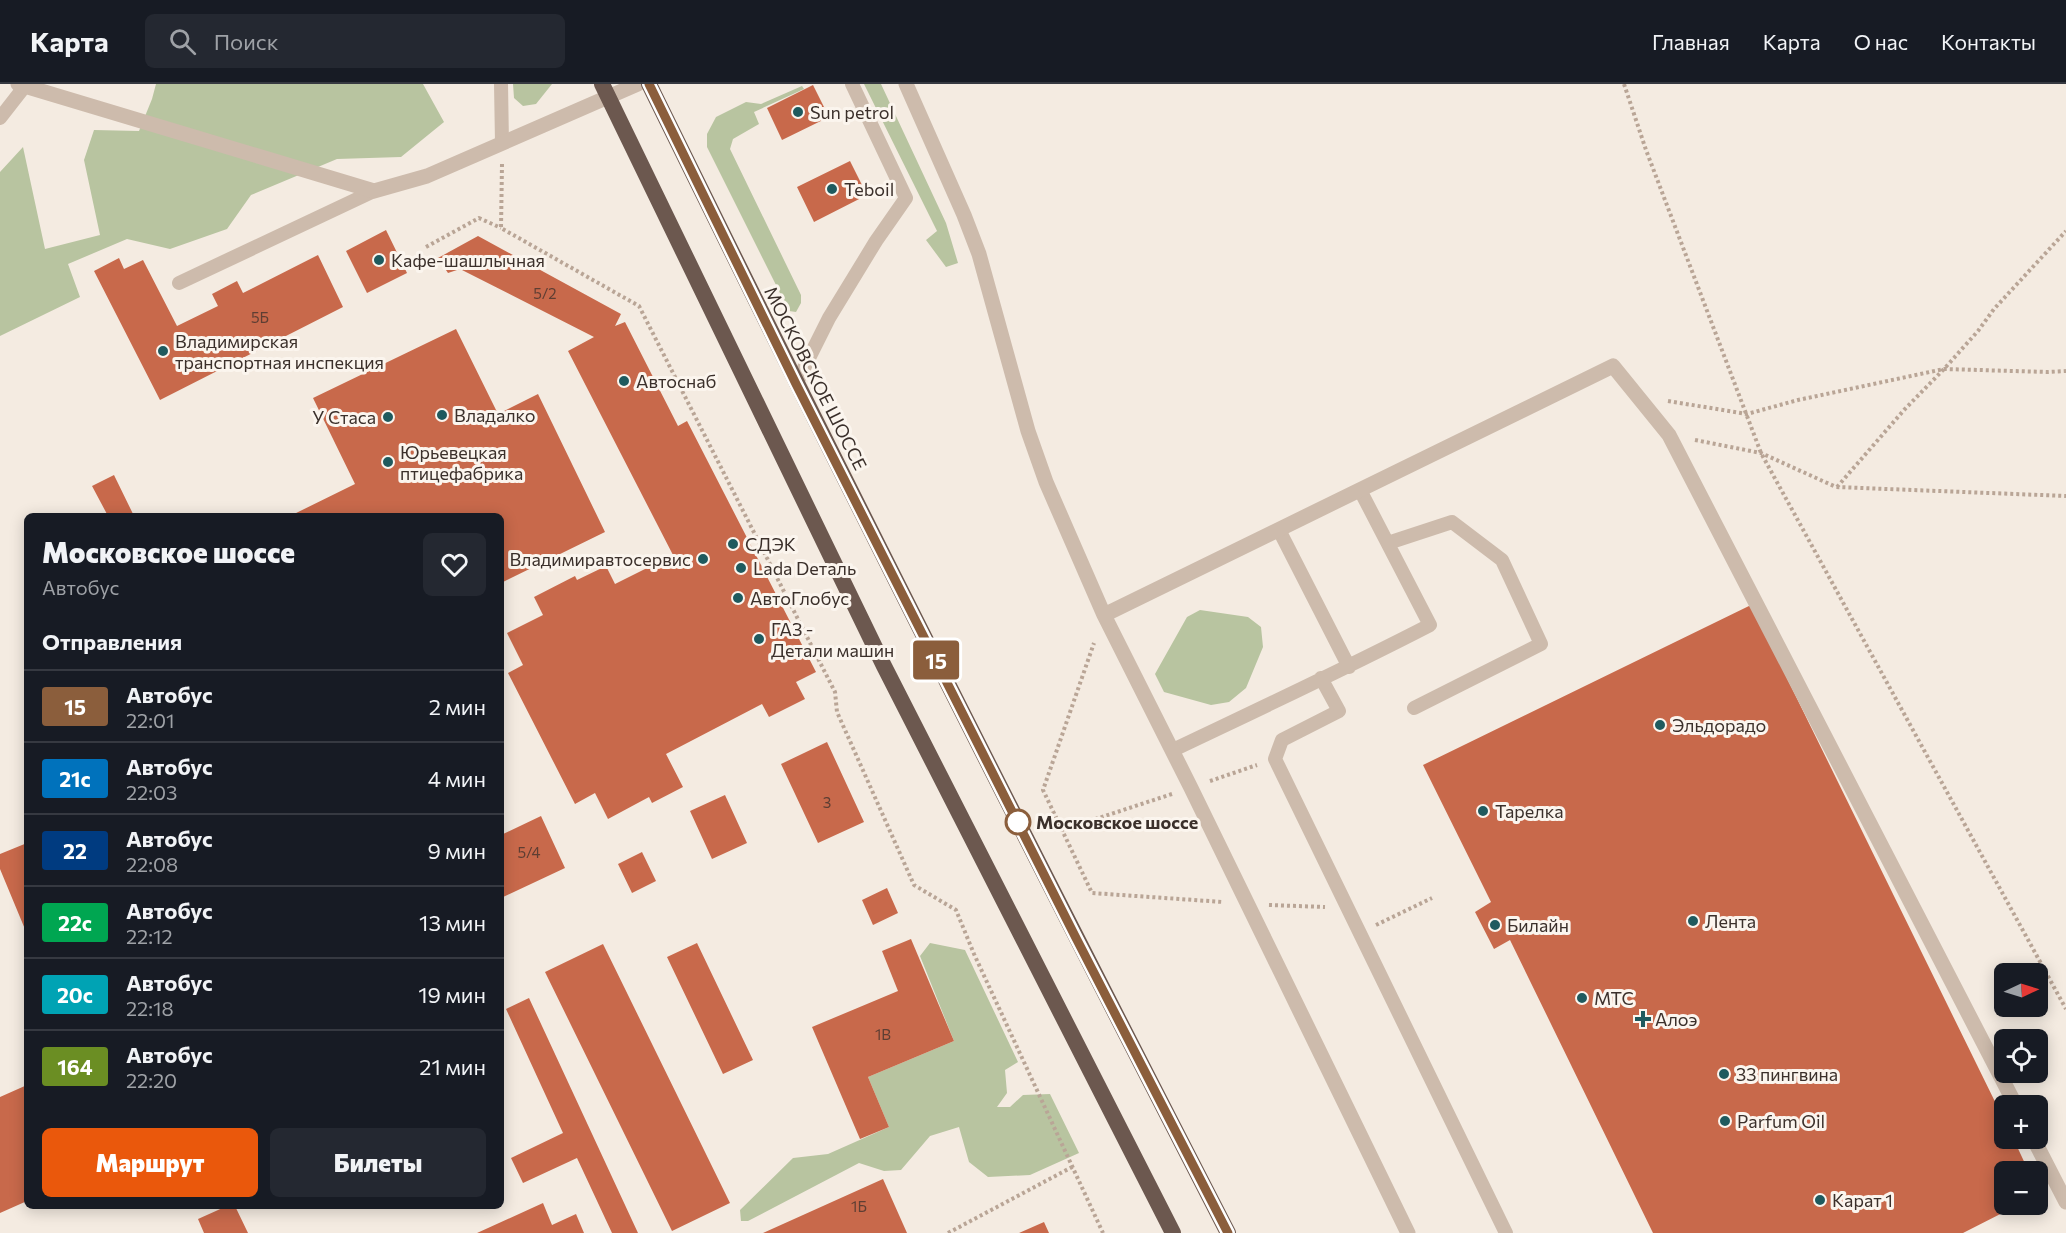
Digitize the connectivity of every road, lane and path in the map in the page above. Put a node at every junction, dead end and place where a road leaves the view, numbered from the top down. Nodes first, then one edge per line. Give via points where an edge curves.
1 (501, 84) edge
2 (638, 84) edge
3 (649, 84) edge
4 (852, 84) edge
5 (906, 84) edge
6 (1624, 84) edge
7 (22, 85) edge
8 (605, 91) edge
9 (0, 118) edge
10 (502, 142) junction
11 (374, 191) junction
12 (501, 228) junction
13 (2066, 231) edge
14 (426, 247) dead end
15 (179, 283) dead end
16 (1944, 369) junction
17 (2066, 371) edge
18 (796, 384) junction
19 (1638, 396) junction
20 (1747, 414) junction
21 (1669, 435) junction
22 (1761, 453) junction
23 (1836, 487) junction
24 (1360, 490) junction
25 (2066, 496) edge
26 (1279, 530) junction
27 (1388, 543) junction
28 (1104, 615) junction
29 (1350, 667) junction
30 (1321, 678) junction
31 (1414, 708) dead end
32 (1173, 750) junction
33 (1275, 759) junction
34 (1191, 788) junction
35 (1062, 830) junction
36 (1432, 898) dead end
37 (1247, 904) junction
38 (1347, 908) junction
39 (1359, 933) junction
40 (2066, 1009) edge
41 (2010, 1095) edge
42 (2039, 1149) edge
43 (1074, 1166) junction
44 (2066, 1202) edge
45 (948, 1233) edge
46 (1103, 1233) edge
47 (1173, 1233) edge
48 (1228, 1233) edge
49 (1408, 1233) edge
50 (1506, 1233) edge

1 - 10 lane
2 - 8 street
3 - 18 highway, МОСКОВСКОЕ ШОССЕ
4 - 18 lane via 906,198 829,318
5 - 28 street via 972,234 1028,431
6 - 20 path
7 - 9 lane
7 - 11 street
8 - 10 street
8 - 47 highway via 884,666
10 - 11 street via 427,176
10 - 12 path
11 - 15 lane
12 - 14 path via 479,218
12 - 43 path via 639,306 835,692 837,712 914,885 956,910
13 - 16 path
16 - 17 path
16 - 20 path
16 - 23 path
18 - 48 highway, МОСКОВСКОЕ ШОССЕ
19 - 20 path
19 - 21 street
19 - 24 street via 1613,366
20 - 22 path
21 - 22 path
21 - 41 street
22 - 23 path
22 - 40 path
23 - 25 path
24 - 26 street
24 - 27 lane
26 - 28 street
26 - 29 lane
27 - 29 lane via 1430,625
27 - 31 lane via 1452,522 1502,560 1541,644
28 - 32 street
28 - 35 path via 1043,790
29 - 30 lane
30 - 32 lane
30 - 33 lane via 1339,711 1282,740
32 - 34 street
33 - 34 path
33 - 38 lane
34 - 35 path
34 - 37 street
35 - 37 path via 1092,893
36 - 39 path
37 - 38 path
37 - 49 street
38 - 39 lane
39 - 50 lane
42 - 44 street
43 - 45 path
43 - 46 path

